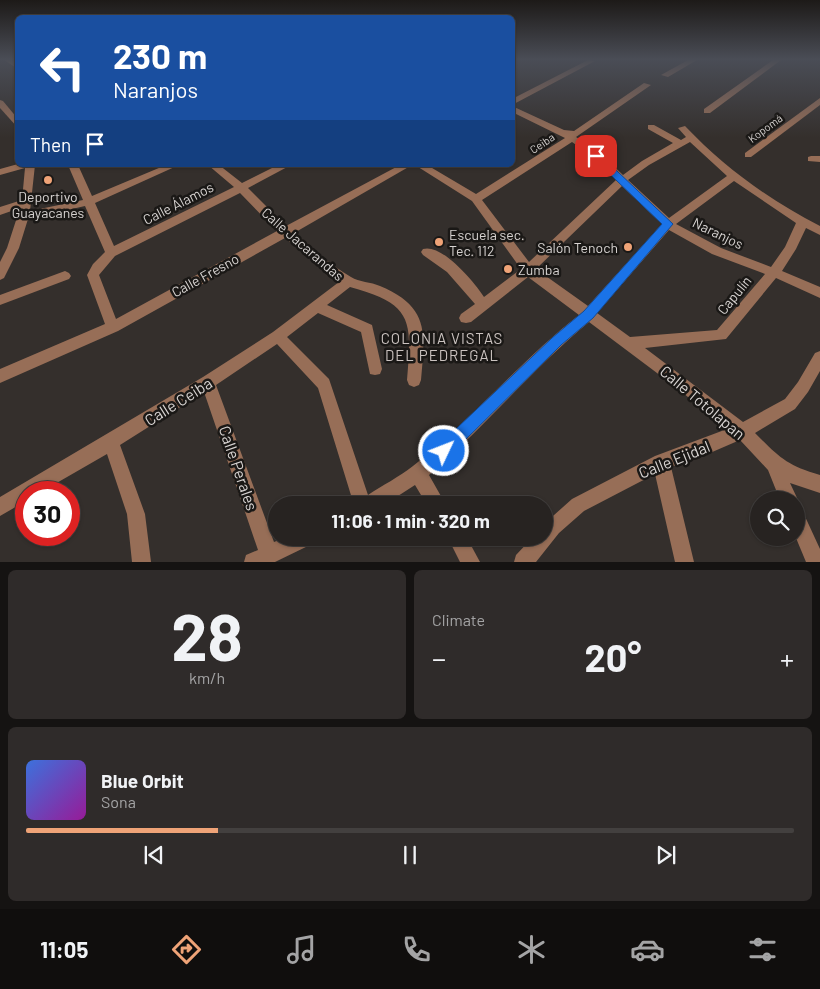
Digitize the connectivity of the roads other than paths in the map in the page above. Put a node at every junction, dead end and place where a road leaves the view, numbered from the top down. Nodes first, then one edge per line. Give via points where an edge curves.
1 (543, 86) edge
2 (647, 86) dead end
3 (741, 86) edge
4 (820, 100) edge
5 (515, 101) edge
6 (2, 107) edge
7 (515, 110) edge
8 (707, 111) dead end
9 (15, 122) edge
10 (651, 127) dead end
11 (682, 128) dead end
12 (557, 131) junction
13 (571, 138) junction
14 (692, 138) junction
15 (680, 143) junction
16 (748, 155) dead end
17 (17, 167) edge
18 (30, 167) edge
19 (74, 167) edge
20 (169, 167) edge
21 (215, 167) edge
22 (282, 167) edge
23 (403, 167) edge
24 (423, 167) edge
25 (0, 172) edge
26 (733, 177) junction
27 (622, 180) junction
28 (241, 188) junction
29 (476, 199) junction
30 (27, 202) junction
31 (88, 202) junction
32 (0, 211) edge
33 (22, 216) junction
34 (802, 222) junction
35 (668, 224) junction
36 (284, 231) junction
37 (820, 231) edge
38 (12, 248) junction
39 (428, 252) dead end
40 (0, 253) edge
41 (111, 254) junction
42 (528, 270) junction
43 (772, 273) junction
44 (0, 275) edge
45 (65, 276) dead end
46 (348, 282) junction
47 (820, 293) edge
48 (0, 300) edge
49 (316, 306) junction
50 (483, 306) junction
51 (588, 314) junction
52 (466, 318) dead end
53 (113, 327) junction
54 (278, 336) junction
55 (629, 343) junction
56 (820, 356) edge
57 (375, 369) dead end
58 (0, 376) edge
59 (414, 380) dead end
60 (208, 382) junction
61 (742, 431) junction
62 (111, 442) junction
63 (661, 462) junction
64 (774, 464) junction
65 (418, 473) junction
66 (819, 483) edge
67 (785, 491) edge
68 (360, 496) edge
69 (382, 496) edge
70 (432, 496) edge
71 (0, 507) edge
72 (805, 537) edge
73 (286, 546) edge
74 (462, 546) edge
75 (261, 558) edge
76 (142, 562) edge
77 (471, 562) edge
78 (523, 562) edge
79 (685, 562) edge
80 (816, 562) edge

1 - 5 street
2 - 12 street, Ceiba via 576,134
3 - 8 street
4 - 16 street, Kopomá
6 - 9 street
7 - 12 street, Naranjos
10 - 15 street
11 - 14 street
12 - 13 street, Naranjos
13 - 27 street, Naranjos
13 - 29 street, Ceiba
14 - 15 street
14 - 26 street
15 - 27 street via 632,170
17 - 25 street
18 - 30 street
19 - 31 street
20 - 31 street
21 - 28 street, Calle Jacarandas
22 - 28 street, Calle Álamos
23 - 36 street, Calle Fresno
24 - 29 street
26 - 34 street
26 - 35 street
27 - 35 street, Naranjos
27 - 42 street
28 - 36 street, Calle Jacarandas
28 - 41 street, Calle Álamos
29 - 42 street, Calle Totolapan
30 - 32 street
30 - 33 street
31 - 33 street
31 - 41 street
33 - 38 street
34 - 37 street
34 - 43 street, Capulín via 797,236
35 - 43 street, Naranjos via 724,254
35 - 51 street
36 - 46 street, Calle Jacarandas
36 - 53 street, Calle Fresno
38 - 40 street
38 - 44 street
39 - 50 street via 448,263
41 - 53 street via 93,275
42 - 50 street
42 - 51 street, Calle Totolapan
43 - 47 street, Naranjos
43 - 55 street, Capulín via 721,335
45 - 48 street
46 - 49 street, Calle Ceiba
46 - 59 street via 375,289 397,300 414,318 417,345
49 - 54 street, Calle Ceiba
49 - 57 street via 367,329
50 - 52 street
51 - 55 street, Calle Totolapan
51 - 65 street
53 - 58 street, Calle Fresno
54 - 60 street, Calle Ceiba
54 - 68 street via 324,384
55 - 61 street, Calle Totolapan
56 - 61 street, Calle Ejidal via 790,404
60 - 62 street, Calle Ceiba
60 - 75 street, Calle Perales
61 - 63 street, Calle Ejidal
61 - 64 street, Calle Totolapan
62 - 71 street, Calle Ceiba
62 - 76 street via 136,514
63 - 78 street, Calle Ejidal via 578,505 552,528
63 - 79 street
64 - 66 street, Calle Totolapan via 795,476
64 - 67 street
65 - 69 street
65 - 70 street
72 - 80 street
73 - 75 street
74 - 77 street

